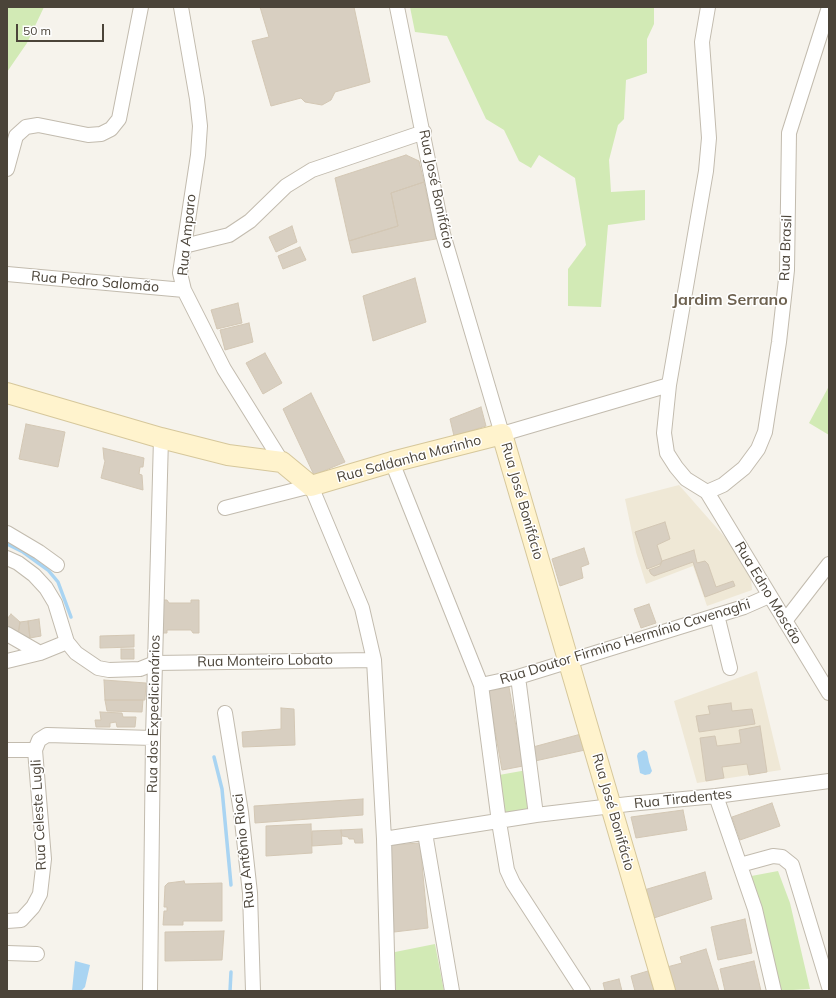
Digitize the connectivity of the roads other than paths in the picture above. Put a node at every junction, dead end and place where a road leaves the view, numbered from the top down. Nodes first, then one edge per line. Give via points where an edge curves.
1 (140, 7) edge
2 (180, 7) edge
3 (397, 7) edge
4 (708, 7) edge
5 (829, 7) edge
6 (424, 132) junction
7 (7, 169) edge
8 (184, 246) junction
9 (7, 274) edge
10 (184, 290) junction
11 (668, 385) junction
12 (7, 393) edge
13 (502, 434) junction
14 (161, 438) junction
15 (282, 462) junction
16 (392, 462) junction
17 (311, 486) junction
18 (707, 492) junction
19 (225, 508) dead end
20 (7, 533) edge
21 (8, 552) edge
22 (57, 564) dead end
23 (829, 564) edge
24 (769, 596) junction
25 (717, 615) junction
26 (785, 621) junction
27 (7, 634) edge
28 (67, 642) junction
29 (40, 653) junction
30 (374, 660) junction
31 (7, 661) edge
32 (568, 661) junction
33 (155, 663) junction
34 (730, 668) dead end
35 (518, 677) junction
36 (481, 685) junction
37 (828, 690) edge
38 (225, 713) dead end
39 (153, 738) junction
40 (7, 750) edge
41 (35, 750) junction
42 (829, 781) edge
43 (716, 796) junction
44 (612, 806) junction
45 (536, 815) junction
46 (499, 822) junction
47 (425, 833) junction
48 (384, 839) junction
49 (740, 865) junction
50 (14, 921) edge
51 (7, 953) edge
52 (37, 954) dead end
53 (829, 987) edge
54 (150, 991) edge
55 (253, 991) edge
56 (388, 991) edge
57 (452, 991) edge
58 (582, 991) edge
59 (665, 991) edge
60 (774, 991) edge

1 - 7 street via 119,119 111,130 88,135 38,124 26,127 16,136
2 - 8 street, Rua Amparo via 200,126
3 - 6 street, Rua José Bonifácio
4 - 11 street via 702,42 709,138 706,172
5 - 18 street, Rua Brasil via 789,133 787,270 780,342 765,432 758,449 744,468 723,485
6 - 8 street via 312,170 286,186 250,221 229,236
6 - 13 street, Rua José Bonifácio via 443,234
8 - 10 street, Rua Amparo via 180,273
9 - 10 street, Rua Pedro Salomão
10 - 15 street, Rua Amparo via 224,370
11 - 13 street, Rua Saldanha Marinho
11 - 18 street via 664,433 667,452 686,479
12 - 14 main road
13 - 16 main road, Rua Saldanha Marinho
13 - 32 main road, Rua José Bonifácio
14 - 15 main road via 228,455
14 - 33 street, Rua dos Expedicionários
15 - 17 main road
16 - 17 main road, Rua Saldanha Marinho
16 - 36 street
17 - 19 street, Rua Saldanha Marinho
17 - 30 street via 362,608
18 - 24 street, Rua Edno Moscão
20 - 22 street
21 - 28 street via 46,588 55,603
23 - 26 street
24 - 25 street, Rua Doutor Firmino Hermínio Cavenaghi
24 - 26 street, Rua Edno Moscão
25 - 32 street, Rua Doutor Firmino Hermínio Cavenaghi
25 - 34 street
26 - 37 street, Rua Edno Moscão
27 - 29 street
28 - 29 street
28 - 33 street, Rua Monteiro Lobato via 76,653 98,668 140,669
29 - 31 street
30 - 33 street, Rua Monteiro Lobato
30 - 48 street
32 - 35 street, Rua Doutor Firmino Hermínio Cavenaghi
32 - 44 main road, Rua José Bonifácio
33 - 39 street, Rua dos Expedicionários
35 - 36 street, Rua Doutor Firmino Hermínio Cavenaghi
35 - 45 street
36 - 46 street
38 - 55 street, Rua Antônio Rioci via 241,812 250,893
39 - 41 street via 47,735 39,740
39 - 54 street, Rua dos Expedicionários
40 - 41 street
41 - 50 street, Rua Celeste Lugli via 44,859 40,894 33,907
42 - 43 street, Rua Tiradentes
43 - 44 street, Rua Tiradentes
43 - 49 street
44 - 45 street, Rua Tiradentes
44 - 59 main road, Rua José Bonifácio
45 - 46 street, Rua Tiradentes
46 - 47 street
46 - 58 street via 507,870 513,883
47 - 48 street
47 - 57 street
48 - 56 street
49 - 53 street via 773,856 782,857 792,865
49 - 60 street via 755,909
51 - 52 street

